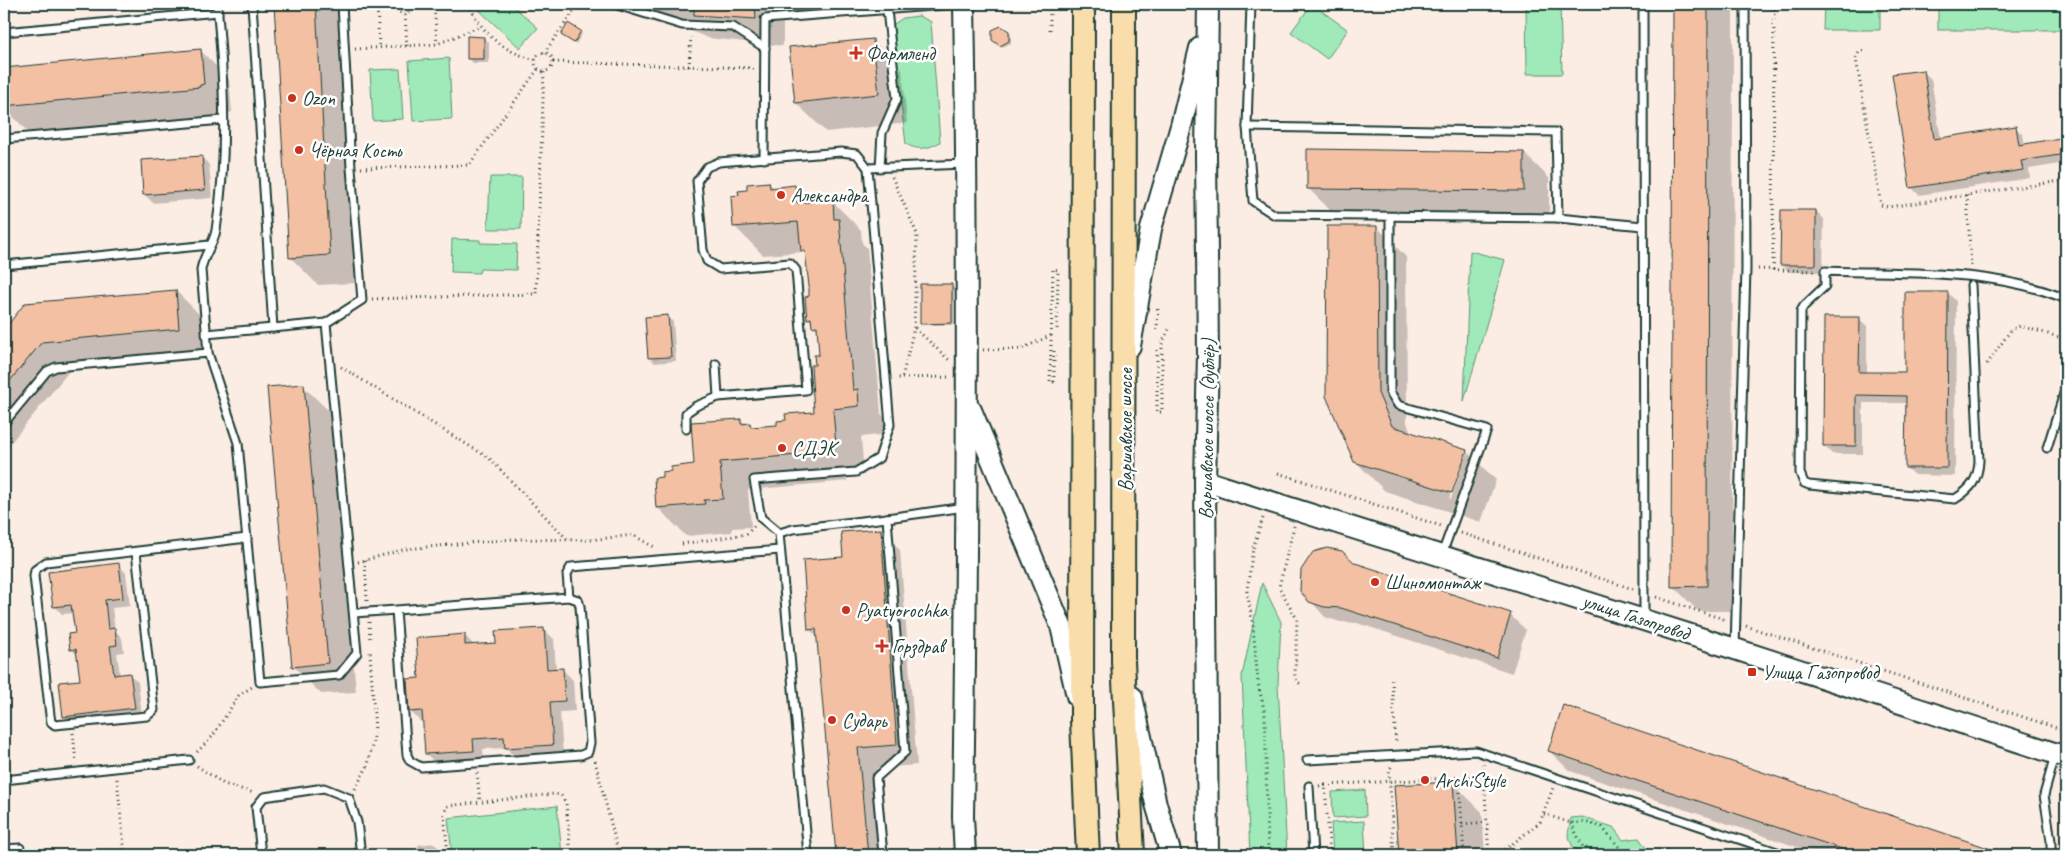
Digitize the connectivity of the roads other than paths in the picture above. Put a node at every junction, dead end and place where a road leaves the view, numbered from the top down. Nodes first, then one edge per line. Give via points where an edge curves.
1 (217, 4) edge
2 (252, 4) edge
3 (342, 4) edge
4 (614, 4) edge
5 (957, 4) edge
6 (964, 4) edge
7 (1083, 4) edge
8 (1124, 4) edge
9 (1252, 4) edge
10 (1643, 4) edge
11 (1745, 4) edge
12 (873, 7) edge
13 (1208, 8) edge
14 (886, 10) junction
15 (218, 12) junction
16 (4, 32) edge
17 (765, 48) junction
18 (223, 120) junction
19 (1248, 127) junction
20 (4, 139) edge
21 (764, 158) junction
22 (967, 164) junction
23 (868, 168) junction
24 (884, 168) junction
25 (1390, 217) junction
26 (1558, 218) junction
27 (1643, 226) junction
28 (210, 245) junction
29 (4, 265) edge
30 (1971, 281) junction
31 (2066, 299) edge
32 (326, 323) junction
33 (273, 328) junction
34 (206, 334) junction
35 (208, 353) junction
36 (716, 364) dead end
37 (1125, 374) junction
38 (2066, 387) edge
39 (718, 397) junction
40 (967, 401) junction
41 (4, 423) edge
42 (686, 428) dead end
43 (2047, 448) dead end
44 (1205, 481) junction
45 (968, 506) junction
46 (887, 518) junction
47 (779, 533) junction
48 (247, 538) junction
49 (780, 550) junction
50 (136, 552) junction
51 (1442, 556) junction
52 (569, 597) junction
53 (396, 610) junction
54 (354, 614) junction
55 (1644, 620) junction
56 (1735, 648) junction
57 (1124, 661) junction
58 (1082, 721) junction
59 (2061, 755) edge
60 (189, 760) road end
61 (1307, 760) dead end
62 (4, 780) edge
63 (1309, 786) road end
64 (4, 849) edge
65 (21, 855) edge
66 (261, 855) edge
67 (361, 855) edge
68 (808, 855) edge
69 (883, 855) edge
70 (965, 855) edge
71 (1088, 855) edge
72 (1133, 855) edge
73 (1171, 855) edge
74 (1208, 855) edge
75 (1313, 855) edge
76 (1786, 855) edge
77 (2051, 855) edge

1 - 15 lane
2 - 33 lane
3 - 32 lane via 362,300
4 - 17 lane via 692,26 733,27
5 - 14 lane
6 - 22 main road
7 - 58 main road
8 - 37 main road, Варшавское шоссе
9 - 19 lane
10 - 27 lane
11 - 56 lane via 1746,269
12 - 14 lane
12 - 17 lane via 765,19
13 - 37 main road via 1181,126 1151,229
13 - 44 main road, Варшавское шоссе (дублёр)
14 - 24 lane via 897,99 882,134
15 - 16 lane
15 - 18 lane
17 - 21 lane
18 - 20 lane
18 - 28 lane via 224,178 216,234
19 - 25 lane via 1253,201 1275,216
19 - 26 lane via 1556,132
21 - 23 lane via 841,152 857,154
21 - 39 lane via 719,162 706,167 697,181 703,250 707,261 720,268 790,263 796,270 806,390
22 - 24 lane
22 - 40 main road
23 - 24 lane
23 - 47 lane via 890,425 879,458 856,472 754,480 760,518
25 - 26 lane
25 - 51 lane via 1390,392 1398,405 1487,430
26 - 27 lane
27 - 55 lane
28 - 29 lane
28 - 34 lane via 201,270
30 - 30 lane via 1825,271 1825,286 1802,311 1800,473 1804,483 1955,499 1972,486 1978,471
30 - 31 lane via 2013,283
32 - 33 lane
32 - 54 lane
33 - 34 lane
34 - 35 lane
35 - 41 lane via 56,367 47,371
35 - 48 lane via 238,443
36 - 39 lane
37 - 57 main road, Варшавское шоссе
38 - 43 lane
39 - 42 lane via 686,413
40 - 45 main road
40 - 58 main road via 1061,626
44 - 51 main road, улица Газопровод
44 - 74 main road, Варшавское шоссе (дублёр)
45 - 46 lane
45 - 70 main road
46 - 47 lane
46 - 69 lane via 905,752 876,778
47 - 49 lane
48 - 50 lane
48 - 54 lane via 260,682 339,676 357,654
49 - 52 lane via 572,566 567,574
49 - 68 lane
50 - 50 lane via 46,562 35,570 51,722 60,726 72,725 147,716 154,710
51 - 55 main road, улица Газопровод
52 - 53 lane
52 - 53 lane via 578,600 580,606 588,752 476,763 421,767 410,761
53 - 54 lane
55 - 56 main road, улица Газопровод
56 - 59 main road, улица Газопровод
57 - 72 main road, Варшавское шоссе
57 - 73 main road via 1156,804
58 - 71 main road
59 - 77 lane via 2044,796
60 - 62 lane
61 - 76 lane via 1467,750
63 - 75 lane
64 - 65 lane via 20,848
66 - 67 lane via 256,807 264,796 324,788 349,798 357,822

